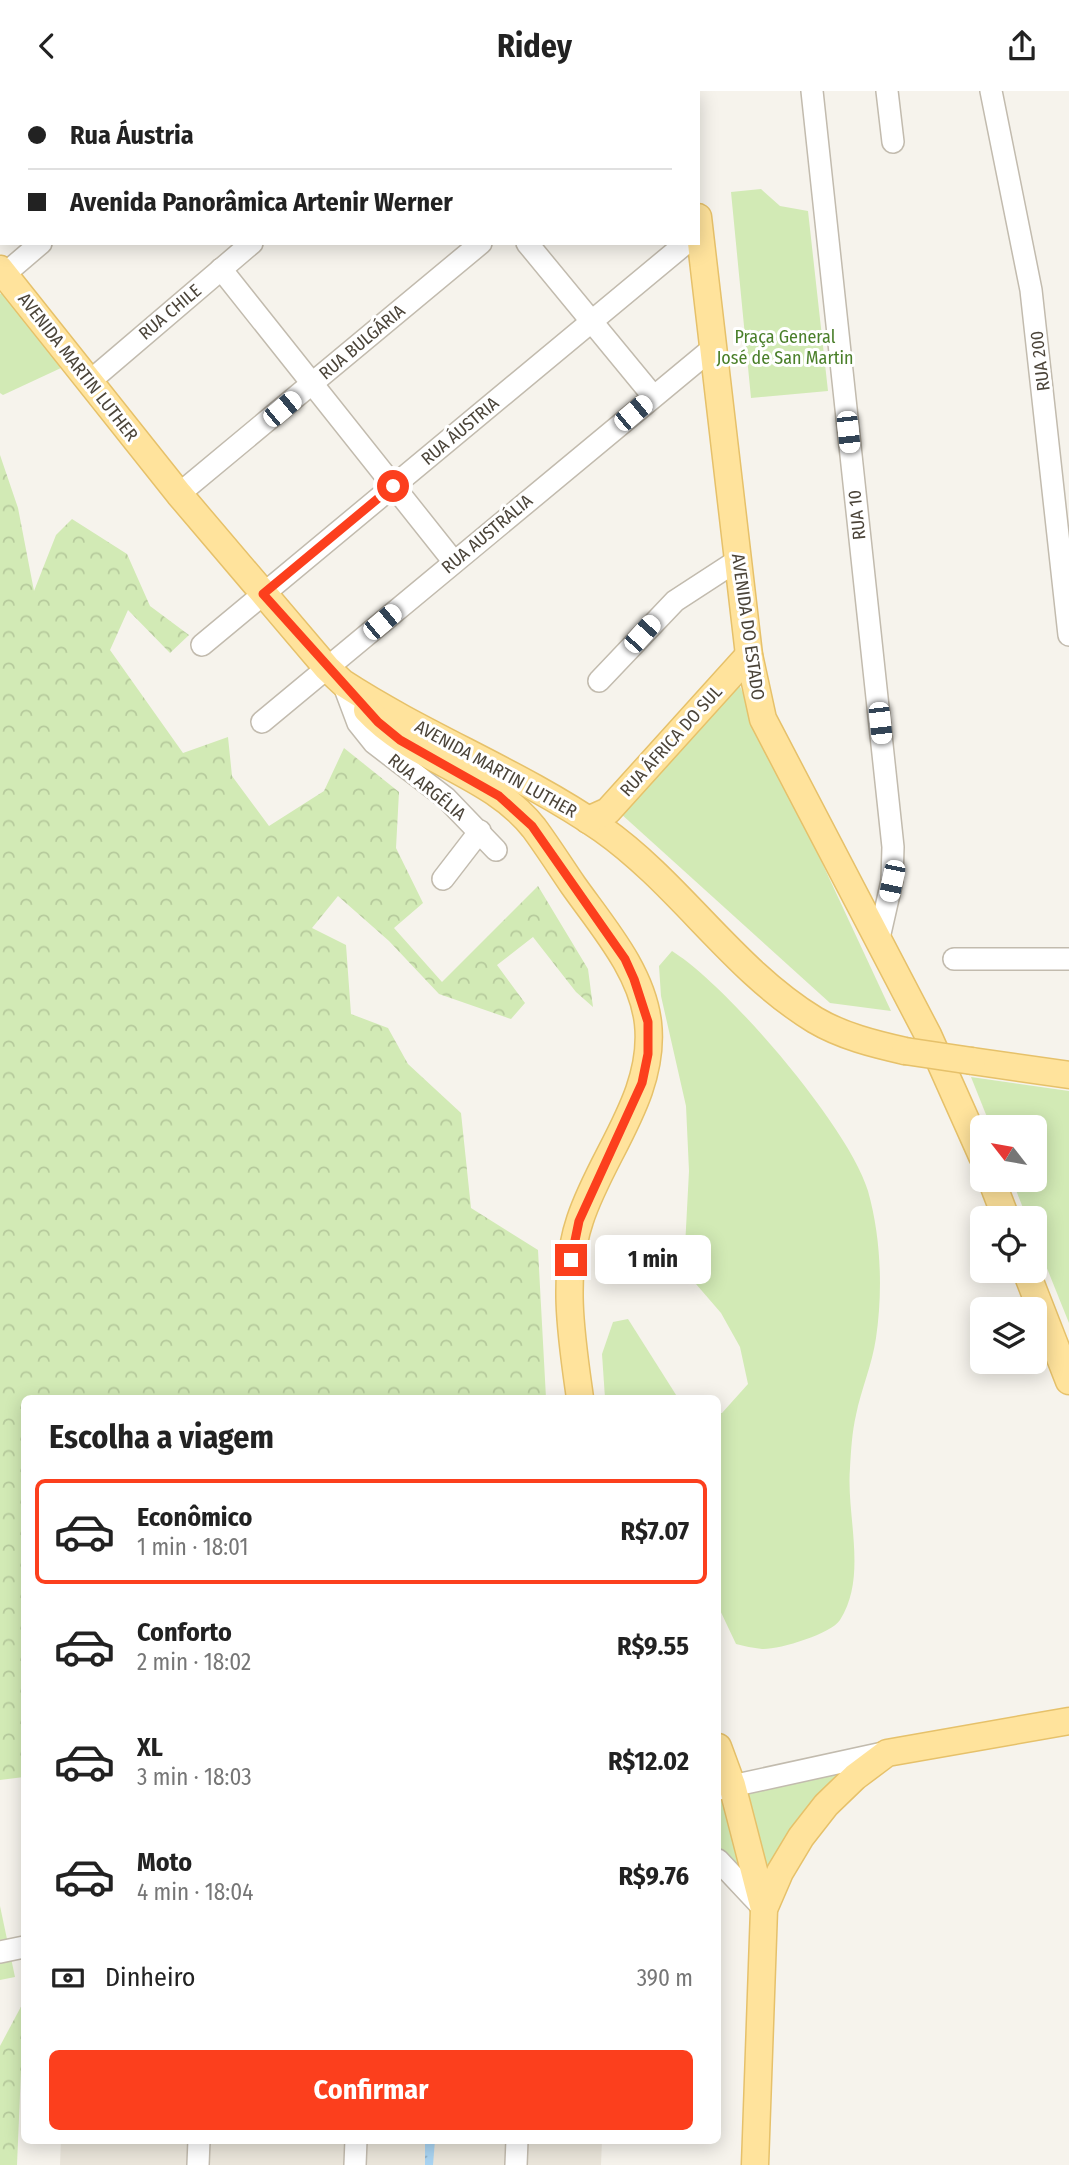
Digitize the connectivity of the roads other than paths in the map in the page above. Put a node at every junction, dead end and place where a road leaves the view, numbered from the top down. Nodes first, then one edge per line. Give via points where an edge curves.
1 (812, 91) edge
2 (887, 91) edge
3 (991, 91) edge
4 (893, 142) dead end
5 (38, 245) edge
6 (250, 245) edge
7 (479, 245) edge
8 (529, 245) edge
9 (680, 245) edge
10 (698, 245) edge
11 (221, 269) junction
12 (1, 274) edge
13 (591, 321) junction
14 (713, 347) junction
15 (89, 381) junction
16 (312, 384) junction
17 (653, 396) junction
18 (393, 486) junction
19 (179, 494) junction
20 (738, 560) junction
21 (454, 562) junction
22 (263, 594) junction
23 (1069, 635) edge
24 (202, 645) dead end
25 (749, 655) junction
26 (335, 676) junction
27 (600, 681) dead end
28 (261, 722) dead end
29 (588, 820) junction
30 (480, 831) junction
31 (496, 850) dead end
32 (443, 879) dead end
33 (879, 938) junction
34 (954, 959) dead end
35 (1069, 959) edge
36 (1069, 1075) edge
37 (970, 1128) edge
38 (1031, 1283) edge
39 (1069, 1381) edge
40 (580, 1395) edge
41 (1069, 1721) edge
42 (887, 1753) junction
43 (721, 1764) edge
44 (725, 1787) edge
45 (721, 1863) edge
46 (765, 1909) junction
47 (21, 1948) edge
48 (0, 1952) edge
49 (199, 2144) edge
50 (356, 2144) edge
51 (517, 2144) edge
52 (198, 2165) edge
53 (355, 2165) edge
54 (516, 2165) edge
55 (755, 2165) edge

1 - 33 street, RUA 10 via 893,847 892,881
2 - 4 street
3 - 23 street, RUA 200 via 1031,291
5 - 12 street
6 - 11 street, RUA CHILE
7 - 16 street, RUA BULGÁRIA
8 - 13 street
9 - 13 street, RUA ÁUSTRIA
10 - 14 main road, AVENIDA DO ESTADO
11 - 15 street, RUA CHILE
11 - 16 street
12 - 15 main road, AVENIDA MARTIN LUTHER
13 - 17 street
13 - 18 street, RUA ÁUSTRIA
14 - 17 street, RUA AUSTRÁLIA
14 - 20 main road, AVENIDA DO ESTADO
15 - 19 main road, AVENIDA MARTIN LUTHER
16 - 18 street
16 - 19 street, RUA BULGÁRIA
17 - 21 street, RUA AUSTRÁLIA
18 - 21 street
18 - 22 street, RUA ÁUSTRIA
19 - 22 main road, AVENIDA MARTIN LUTHER
20 - 25 main road, AVENIDA DO ESTADO
20 - 27 street via 675,601
21 - 26 street, RUA AUSTRÁLIA
22 - 24 street, RUA ÁUSTRIA
22 - 26 main road, AVENIDA MARTIN LUTHER
25 - 29 main road, RUA ÁFRICA DO SUL via 608,811
25 - 33 main road, AVENIDA DO ESTADO via 762,719
26 - 28 street, RUA AUSTRÁLIA
26 - 29 main road, AVENIDA MARTIN LUTHER
26 - 30 street, RUA ARGÉLIA via 358,723 374,743 446,798
26 - 40 main road via 400,740 499,796 532,826 625,959 634,979 648,1022 642,1083 579,1221 571,1260
29 - 36 main road, AVENIDA MARTIN LUTHER, bridge via 631,853 779,993 816,1020 848,1035 905,1051
30 - 31 street, RUA ARGÉLIA
30 - 32 street
33 - 37 main road, AVENIDA DO ESTADO
34 - 35 street
38 - 39 main road
41 - 42 main road
42 - 44 street
42 - 46 main road via 855,1777 809,1826 780,1872
43 - 44 main road
44 - 46 main road
45 - 46 street
46 - 55 main road
47 - 48 street
49 - 52 street
50 - 53 street
51 - 54 street

